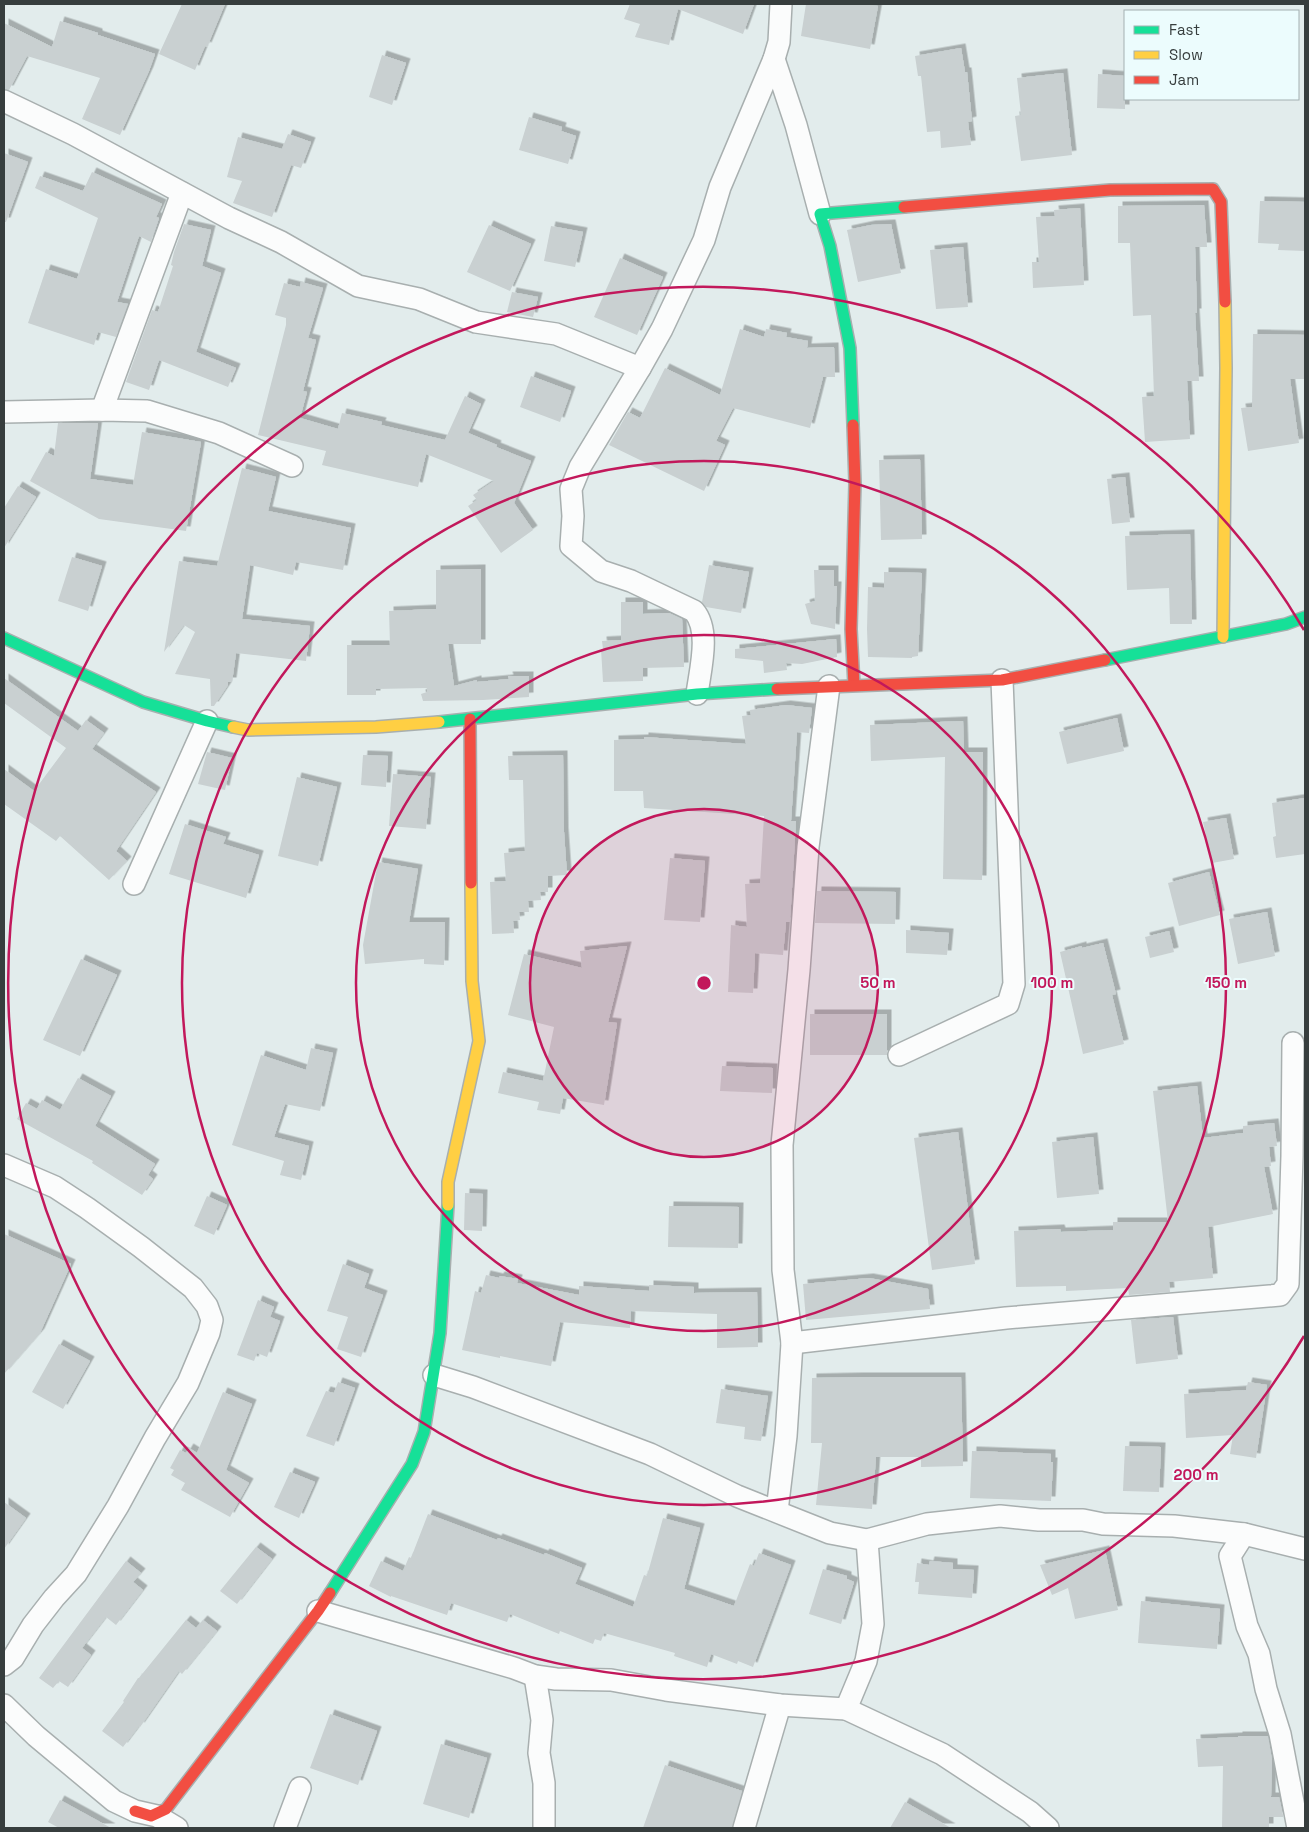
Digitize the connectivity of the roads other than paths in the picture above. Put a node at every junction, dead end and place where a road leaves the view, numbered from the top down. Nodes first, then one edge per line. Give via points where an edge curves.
1 (781, 4) edge
2 (774, 59) junction
3 (4, 101) edge
4 (182, 193) junction
5 (820, 214) junction
6 (640, 368) junction
7 (102, 410) junction
8 (4, 412) edge
9 (292, 466) dead end
10 (1305, 617) edge
11 (1223, 637) junction
12 (4, 638) edge
13 (1002, 680) junction
14 (854, 685) junction
15 (829, 686) junction
16 (697, 694) junction
17 (470, 719) junction
18 (207, 720) junction
19 (134, 884) dead end
20 (1293, 1043) dead end
21 (899, 1055) dead end
22 (4, 1165) edge
23 (792, 1343) junction
24 (434, 1375) junction
25 (777, 1511) junction
26 (1244, 1534) junction
27 (866, 1540) junction
28 (1305, 1549) edge
29 (318, 1611) junction
30 (4, 1665) edge
31 (535, 1676) junction
32 (4, 1705) edge
33 (780, 1705) junction
34 (846, 1709) junction
35 (300, 1788) dead end
36 (147, 1818) edge
37 (1028, 1820) edge
38 (177, 1828) edge
39 (285, 1828) edge
40 (544, 1828) edge
41 (744, 1828) edge
42 (1048, 1828) edge
43 (1298, 1828) edge

1 - 2 street via 779,42
2 - 5 street
2 - 6 street via 720,187 704,240
3 - 4 street
4 - 6 street via 281,242 358,286 419,300 476,322 556,334
4 - 7 street
5 - 11 street via 1110,190 1213,190 1221,202 1226,365
5 - 14 street via 830,246 850,348 855,483 851,629
6 - 16 street via 580,467 571,489 571,546 601,571 631,581 694,611 700,618 704,632
7 - 8 street
7 - 9 street via 148,411 219,433
10 - 11 street
11 - 13 street
12 - 18 street via 143,702
13 - 14 street
13 - 21 street via 1014,984 1008,1004
14 - 15 street
15 - 16 street
15 - 23 street via 808,846 782,1145 783,1270
16 - 17 street
17 - 18 street via 376,727 248,730
17 - 24 street via 472,981 479,1041 448,1182 440,1333
18 - 19 street
20 - 23 street via 1288,1284 1280,1295 1006,1318
22 - 30 street via 55,1187 141,1248 193,1288 207,1306 212,1320 188,1384 118,1506 76,1574
23 - 25 street
24 - 25 street via 650,1454 737,1496
24 - 29 street via 424,1432 412,1464
25 - 27 street via 830,1533
26 - 27 street via 1174,1526 1000,1516 927,1524
26 - 28 street
26 - 43 street via 1230,1556 1247,1626 1259,1654 1280,1734
27 - 34 street via 873,1624 866,1661
29 - 31 street
29 - 36 street via 178,1796
31 - 33 street via 611,1680
31 - 40 street via 542,1720 539,1753 544,1783
32 - 36 street via 114,1801
33 - 34 street
33 - 41 street
34 - 37 street via 942,1754
35 - 39 street
36 - 38 street
37 - 42 street

